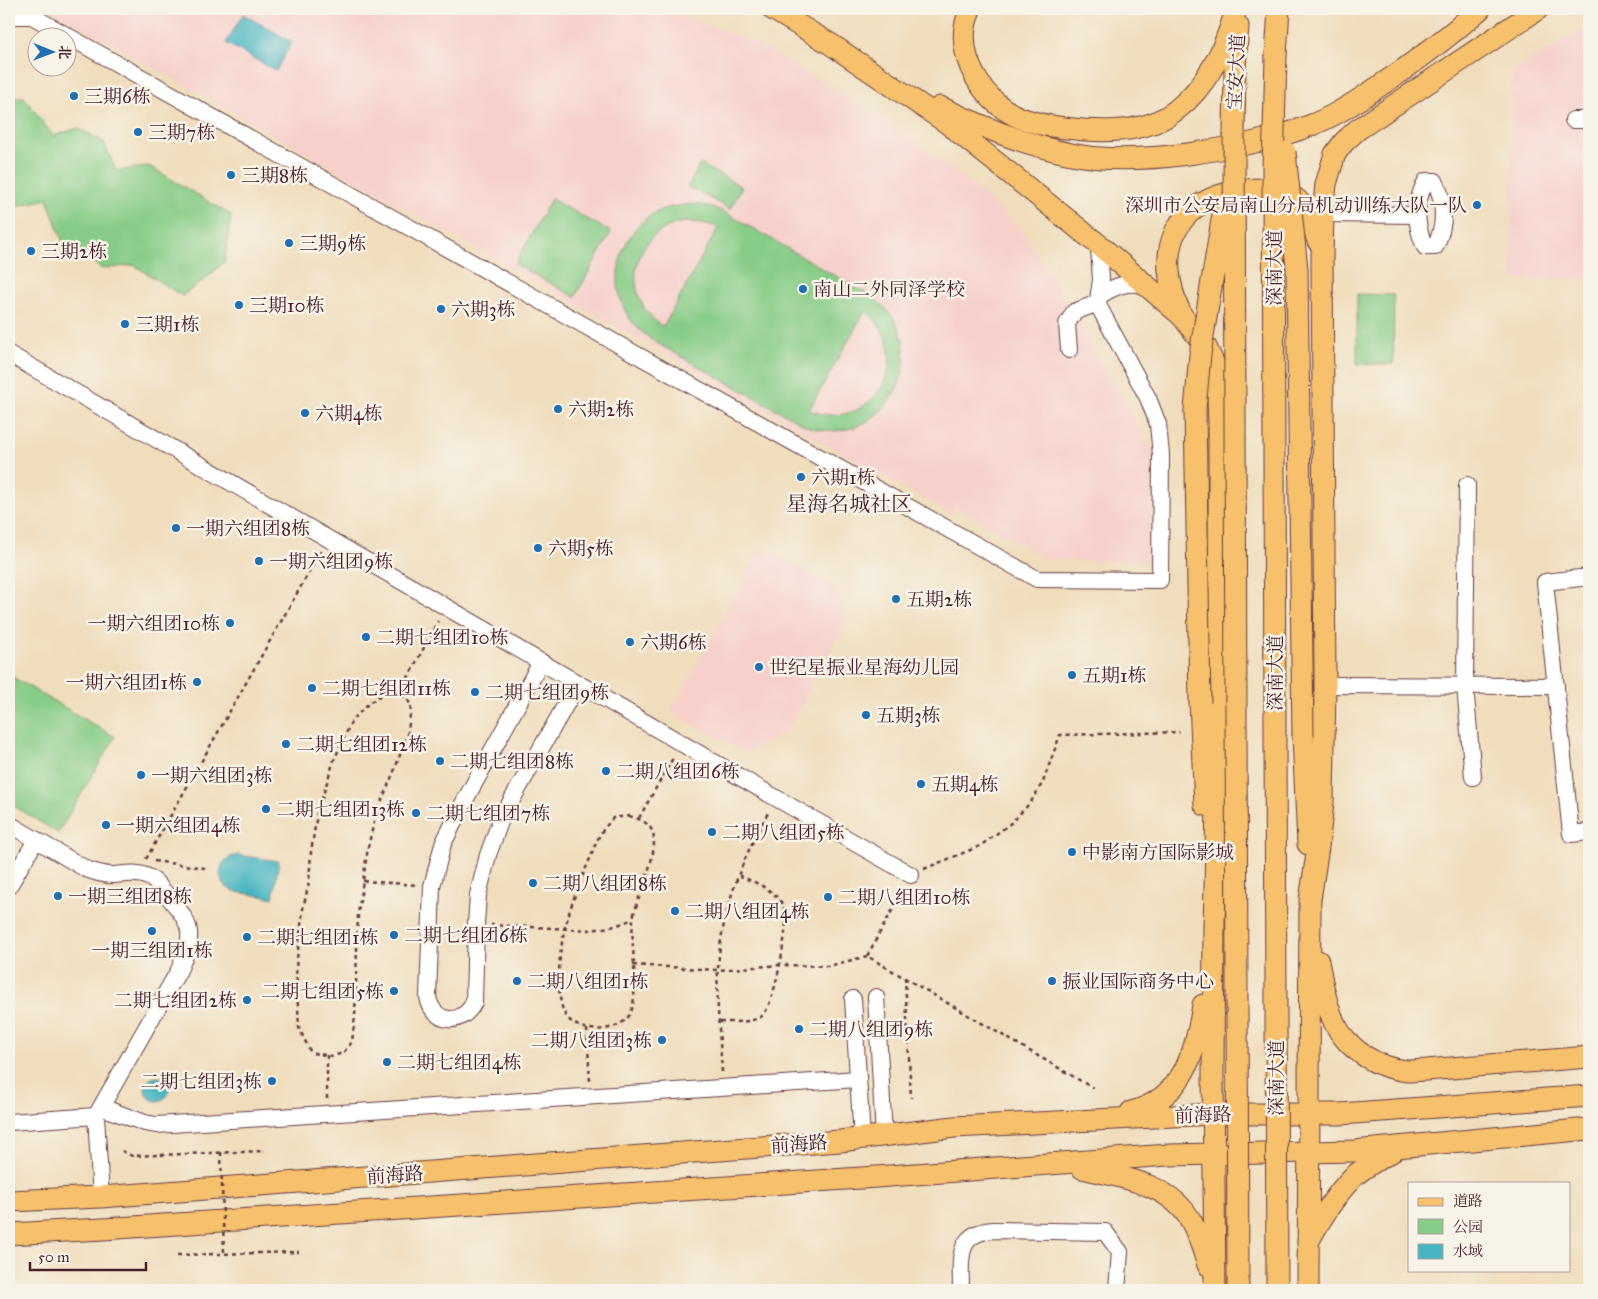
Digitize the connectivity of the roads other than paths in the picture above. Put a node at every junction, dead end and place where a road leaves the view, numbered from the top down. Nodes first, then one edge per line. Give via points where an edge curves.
1 (772, 9) edge
2 (970, 9) edge
3 (1238, 9) edge
4 (1280, 9) edge
5 (1480, 9) edge
6 (1538, 9) edge
7 (9, 16) edge
8 (1276, 55) junction
9 (895, 86) junction
10 (1234, 134) junction
11 (1295, 198) junction
12 (1323, 214) junction
13 (1417, 214) dead end
14 (1099, 245) junction
15 (1322, 258) junction
16 (1146, 285) junction
17 (1099, 300) junction
18 (1182, 316) junction
19 (1069, 350) dead end
20 (9, 354) edge
21 (1467, 485) dead end
22 (1589, 577) edge
23 (541, 662) junction
24 (578, 684) junction
25 (1325, 685) junction
26 (1464, 686) junction
27 (1556, 686) junction
28 (1473, 778) dead end
29 (9, 824) edge
30 (1589, 832) edge
31 (36, 840) junction
32 (912, 875) road end
33 (9, 886) edge
34 (1310, 906) junction
35 (1214, 927) junction
36 (876, 997) dead end
37 (853, 999) dead end
38 (1589, 1057) edge
39 (858, 1080) junction
40 (1589, 1096) edge
41 (99, 1111) junction
42 (1214, 1114) junction
43 (1309, 1114) junction
44 (1101, 1119) junction
45 (9, 1122) edge
46 (1589, 1129) edge
47 (884, 1136) junction
48 (862, 1139) junction
49 (1401, 1147) junction
50 (1309, 1152) junction
51 (1214, 1154) junction
52 (1058, 1163) junction
53 (101, 1197) junction
54 (9, 1201) edge
55 (9, 1234) edge
56 (1308, 1242) junction
57 (961, 1290) edge
58 (1117, 1290) edge
59 (1213, 1290) edge
60 (1238, 1290) edge
61 (1277, 1290) edge
62 (1308, 1290) edge

1 - 9 main road
2 - 3 main road via 965,28 971,68 982,88 995,102 1014,115 1051,126 1101,131 1141,128 1174,112 1206,76 1232,28
3 - 10 main road, 宝安大道
4 - 8 main road, 宝安大道
5 - 9 main road via 1429,52 1336,114 1266,140 1219,150 1112,159 1072,154 1025,143 982,127
6 - 12 main road via 1372,118 1344,142 1330,168
7 - 17 street via 32,16 1037,579 1160,580 1158,424 1148,398 1101,312
8 - 34 main road, bridge via 1297,269 1303,736
8 - 61 main road, 深南大道, bridge via 1273,189
9 - 14 main road
10 - 35 main road, bridge via 1200,354 1195,410 1202,770
10 - 60 main road, 深南大道, bridge
11 - 12 street
11 - 15 main road via 1308,214
11 - 18 main road via 1277,190 1236,191 1211,198 1188,214 1178,226 1169,256 1171,288
12 - 13 street
12 - 15 main road
14 - 16 main road
14 - 17 street
15 - 25 main road, 深南大道
16 - 17 street via 1131,283 1117,286
16 - 18 main road
17 - 19 street via 1074,312 1067,324
18 - 35 main road via 1206,347 1213,362 1219,400 1219,714
20 - 23 street
21 - 26 street
22 - 27 street via 1545,582
23 - 24 street
23 - 24 street via 443,844 432,886 428,997 432,1009 439,1016 457,1019 464,1016 474,1002 478,895 486,863 501,820
24 - 32 street
25 - 26 street
25 - 34 main road, 深南大道 via 1323,803
26 - 27 street
26 - 28 street
27 - 30 street via 1571,834
29 - 31 street
31 - 33 street
31 - 41 street via 97,874 138,874 154,880 188,924 189,943 179,970
34 - 38 main road via 1322,978 1335,1024 1356,1050 1369,1058 1386,1067 1407,1071
34 - 43 main road, 深南大道
35 - 42 main road
35 - 44 main road via 1201,1019 1188,1066 1162,1099 1143,1109
36 - 47 street
37 - 39 street
39 - 41 street via 156,1125
39 - 48 street
40 - 43 main road, 前海路
41 - 45 street
41 - 53 street
42 - 43 main road, 前海路
42 - 44 main road, 前海路
42 - 51 main road
43 - 50 main road, 深南大道
44 - 47 main road, 前海路 via 954,1127
46 - 49 main road, 前海路
47 - 48 main road, 前海路
48 - 53 main road, 前海路
49 - 50 main road, 前海路
49 - 56 main road via 1353,1177
50 - 51 main road, 前海路
50 - 56 main road, 深南大道
51 - 52 main road, 前海路
51 - 59 main road
52 - 55 main road, 前海路
52 - 59 main road via 1144,1184 1170,1197 1190,1219 1199,1236
53 - 54 main road, 前海路
56 - 62 main road, 深南大道
57 - 58 street via 965,1243 976,1233 993,1230 1105,1232 1120,1252

